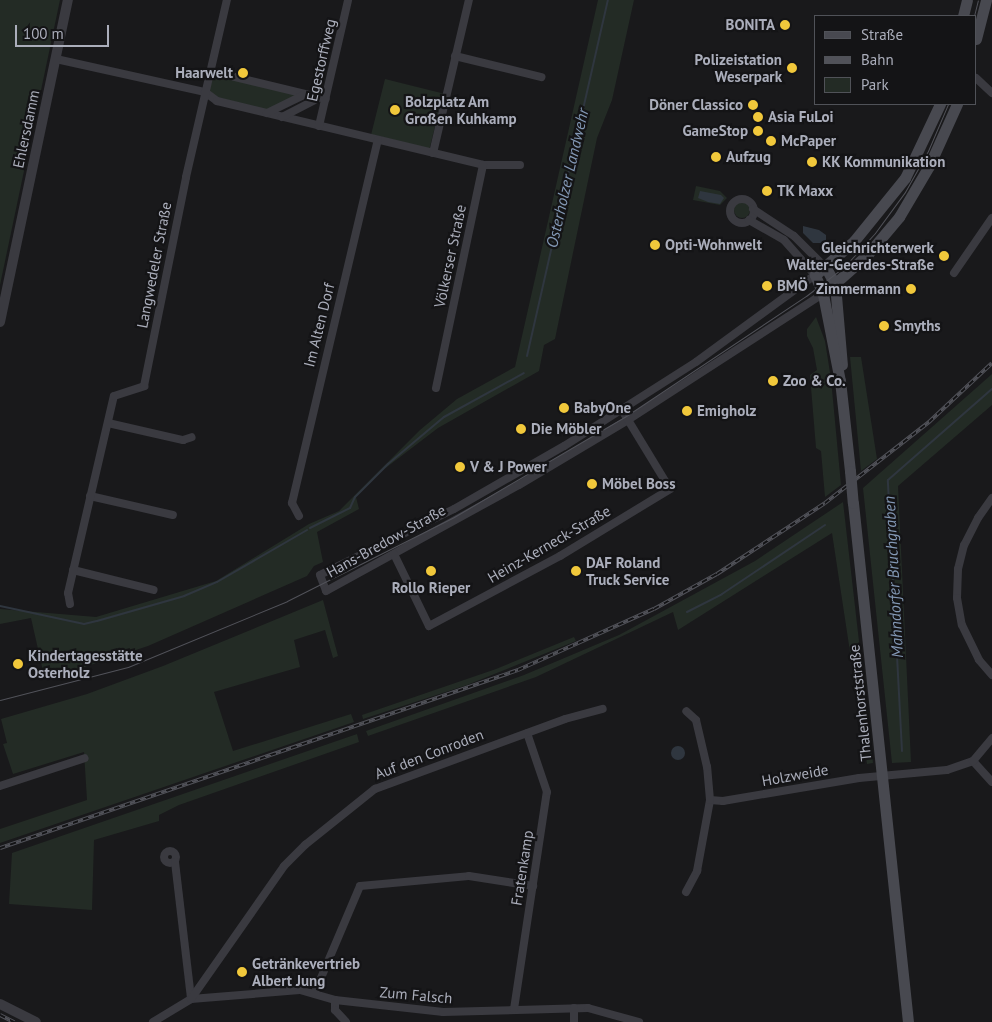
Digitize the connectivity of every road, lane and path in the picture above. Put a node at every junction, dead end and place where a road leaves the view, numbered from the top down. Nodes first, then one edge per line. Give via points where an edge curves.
1 (68, 0) edge
2 (227, 0) edge
3 (348, 0) edge
4 (469, 0) edge
5 (967, 0) edge
6 (986, 0) edge
7 (963, 15) edge
8 (977, 35) edge
9 (456, 56) junction
10 (56, 59) junction
11 (210, 71) junction
12 (541, 76) dead end
13 (977, 79) edge
14 (204, 92) junction
15 (992, 93) edge
16 (306, 94) junction
17 (323, 98) junction
18 (940, 105) edge
19 (957, 105) edge
20 (267, 113) junction
21 (282, 117) junction
22 (319, 126) junction
23 (378, 140) junction
24 (433, 153) junction
25 (483, 165) junction
26 (520, 165) dead end
27 (753, 209) junction
28 (992, 218) edge
29 (749, 220) junction
30 (826, 268) junction
31 (954, 273) dead end
32 (815, 275) junction
33 (835, 284) junction
34 (823, 294) junction
35 (0, 322) edge
36 (840, 381) junction
37 (436, 388) dead end
38 (622, 410) junction
39 (628, 420) junction
40 (108, 423) junction
41 (192, 437) dead end
42 (90, 496) junction
43 (992, 498) edge
44 (173, 516) dead end
45 (299, 516) dead end
46 (394, 554) junction
47 (73, 570) junction
48 (154, 590) dead end
49 (70, 604) dead end
50 (992, 675) edge
51 (603, 709) dead end
52 (686, 711) dead end
53 (527, 733) junction
54 (992, 738) edge
55 (85, 758) dead end
56 (973, 761) junction
57 (884, 775) junction
58 (992, 782) edge
59 (0, 786) edge
60 (710, 800) junction
61 (175, 862) dead end
62 (533, 886) junction
63 (686, 892) dead end
64 (315, 992) junction
65 (191, 999) junction
66 (335, 1000) junction
67 (0, 1004) edge
68 (574, 1008) junction
69 (514, 1009) junction
70 (158, 1021) edge
71 (36, 1022) edge
72 (346, 1022) edge
73 (574, 1022) edge
74 (639, 1022) edge
75 (908, 1022) edge

1 - 10 street, Ehlersdamm
2 - 11 street
3 - 17 street, Egestorffweg
4 - 9 street
5 - 7 main road
6 - 8 main road
9 - 12 street
9 - 24 street
10 - 14 street
10 - 35 street, Ehlersdamm
11 - 14 street
11 - 16 street
13 - 15 street
14 - 20 street via 217,102
14 - 40 street, Langwedeler Straße via 144,386 114,396
16 - 17 street
16 - 20 street
17 - 21 street
17 - 22 street, Egestorffweg
18 - 30 main road, Hans-Bredow-Straße via 904,178 868,226
19 - 33 main road, Hans-Bredow-Straße via 929,166 899,217 867,255
20 - 21 street
21 - 22 street
22 - 23 street
23 - 24 street
23 - 45 street, Im Alten Dorf via 292,503
24 - 25 street
25 - 26 street
25 - 37 street, Völkerser Straße
27 - 29 street
27 - 29 street via 749,202 741,199 731,206 730,213 736,221
27 - 30 street via 794,236
28 - 31 street
29 - 32 street via 784,240
30 - 32 main road, Hans-Bredow-Straße
30 - 33 main road
32 - 34 main road, Thalenhorststraße
32 - 38 street, Hans-Bredow-Straße via 726,342
33 - 34 main road, Hans-Bredow-Straße
33 - 36 main road, Thalenhorststraße
34 - 36 main road, Thalenhorststraße
34 - 39 street, Hans-Bredow-Straße
36 - 57 main road, Thalenhorststraße, bridge
38 - 39 street, Heinz-Kerneck-Straße
38 - 46 street, Hans-Bredow-Straße via 454,509 320,575 326,591
39 - 46 street, Hans-Bredow-Straße
39 - 46 street, Heinz-Kerneck-Straße via 670,489 560,556 429,626
40 - 41 street via 183,440
40 - 42 street, Langwedeler Straße
42 - 44 street
42 - 47 street, Langwedeler Straße
43 - 50 street via 964,546 958,569 957,598 962,625 979,660
47 - 48 street
47 - 49 street, Langwedeler Straße via 68,593
51 - 53 street, Auf den Conroden
52 - 60 street via 696,720 707,767
53 - 62 street, Fratenkamp via 547,792
53 - 65 street, Auf den Conroden via 375,788 340,815 284,866
54 - 56 street
55 - 59 street
56 - 57 street, Holzweide via 947,770
56 - 58 street
57 - 60 street, Holzweide via 723,801
57 - 75 main road, Thalenhorststraße
60 - 63 street via 697,871
61 - 65 street
62 - 64 street via 469,876 360,886
62 - 69 street, Fratenkamp
64 - 65 street, Zum Falsch via 300,990
64 - 66 street, Zum Falsch
65 - 70 street, Auf den Conroden
66 - 69 street, Zum Falsch via 443,1012
66 - 72 street via 335,1010
67 - 71 street
68 - 69 street, Zum Falsch
68 - 73 street
68 - 74 street, Zum Falsch via 604,1011

